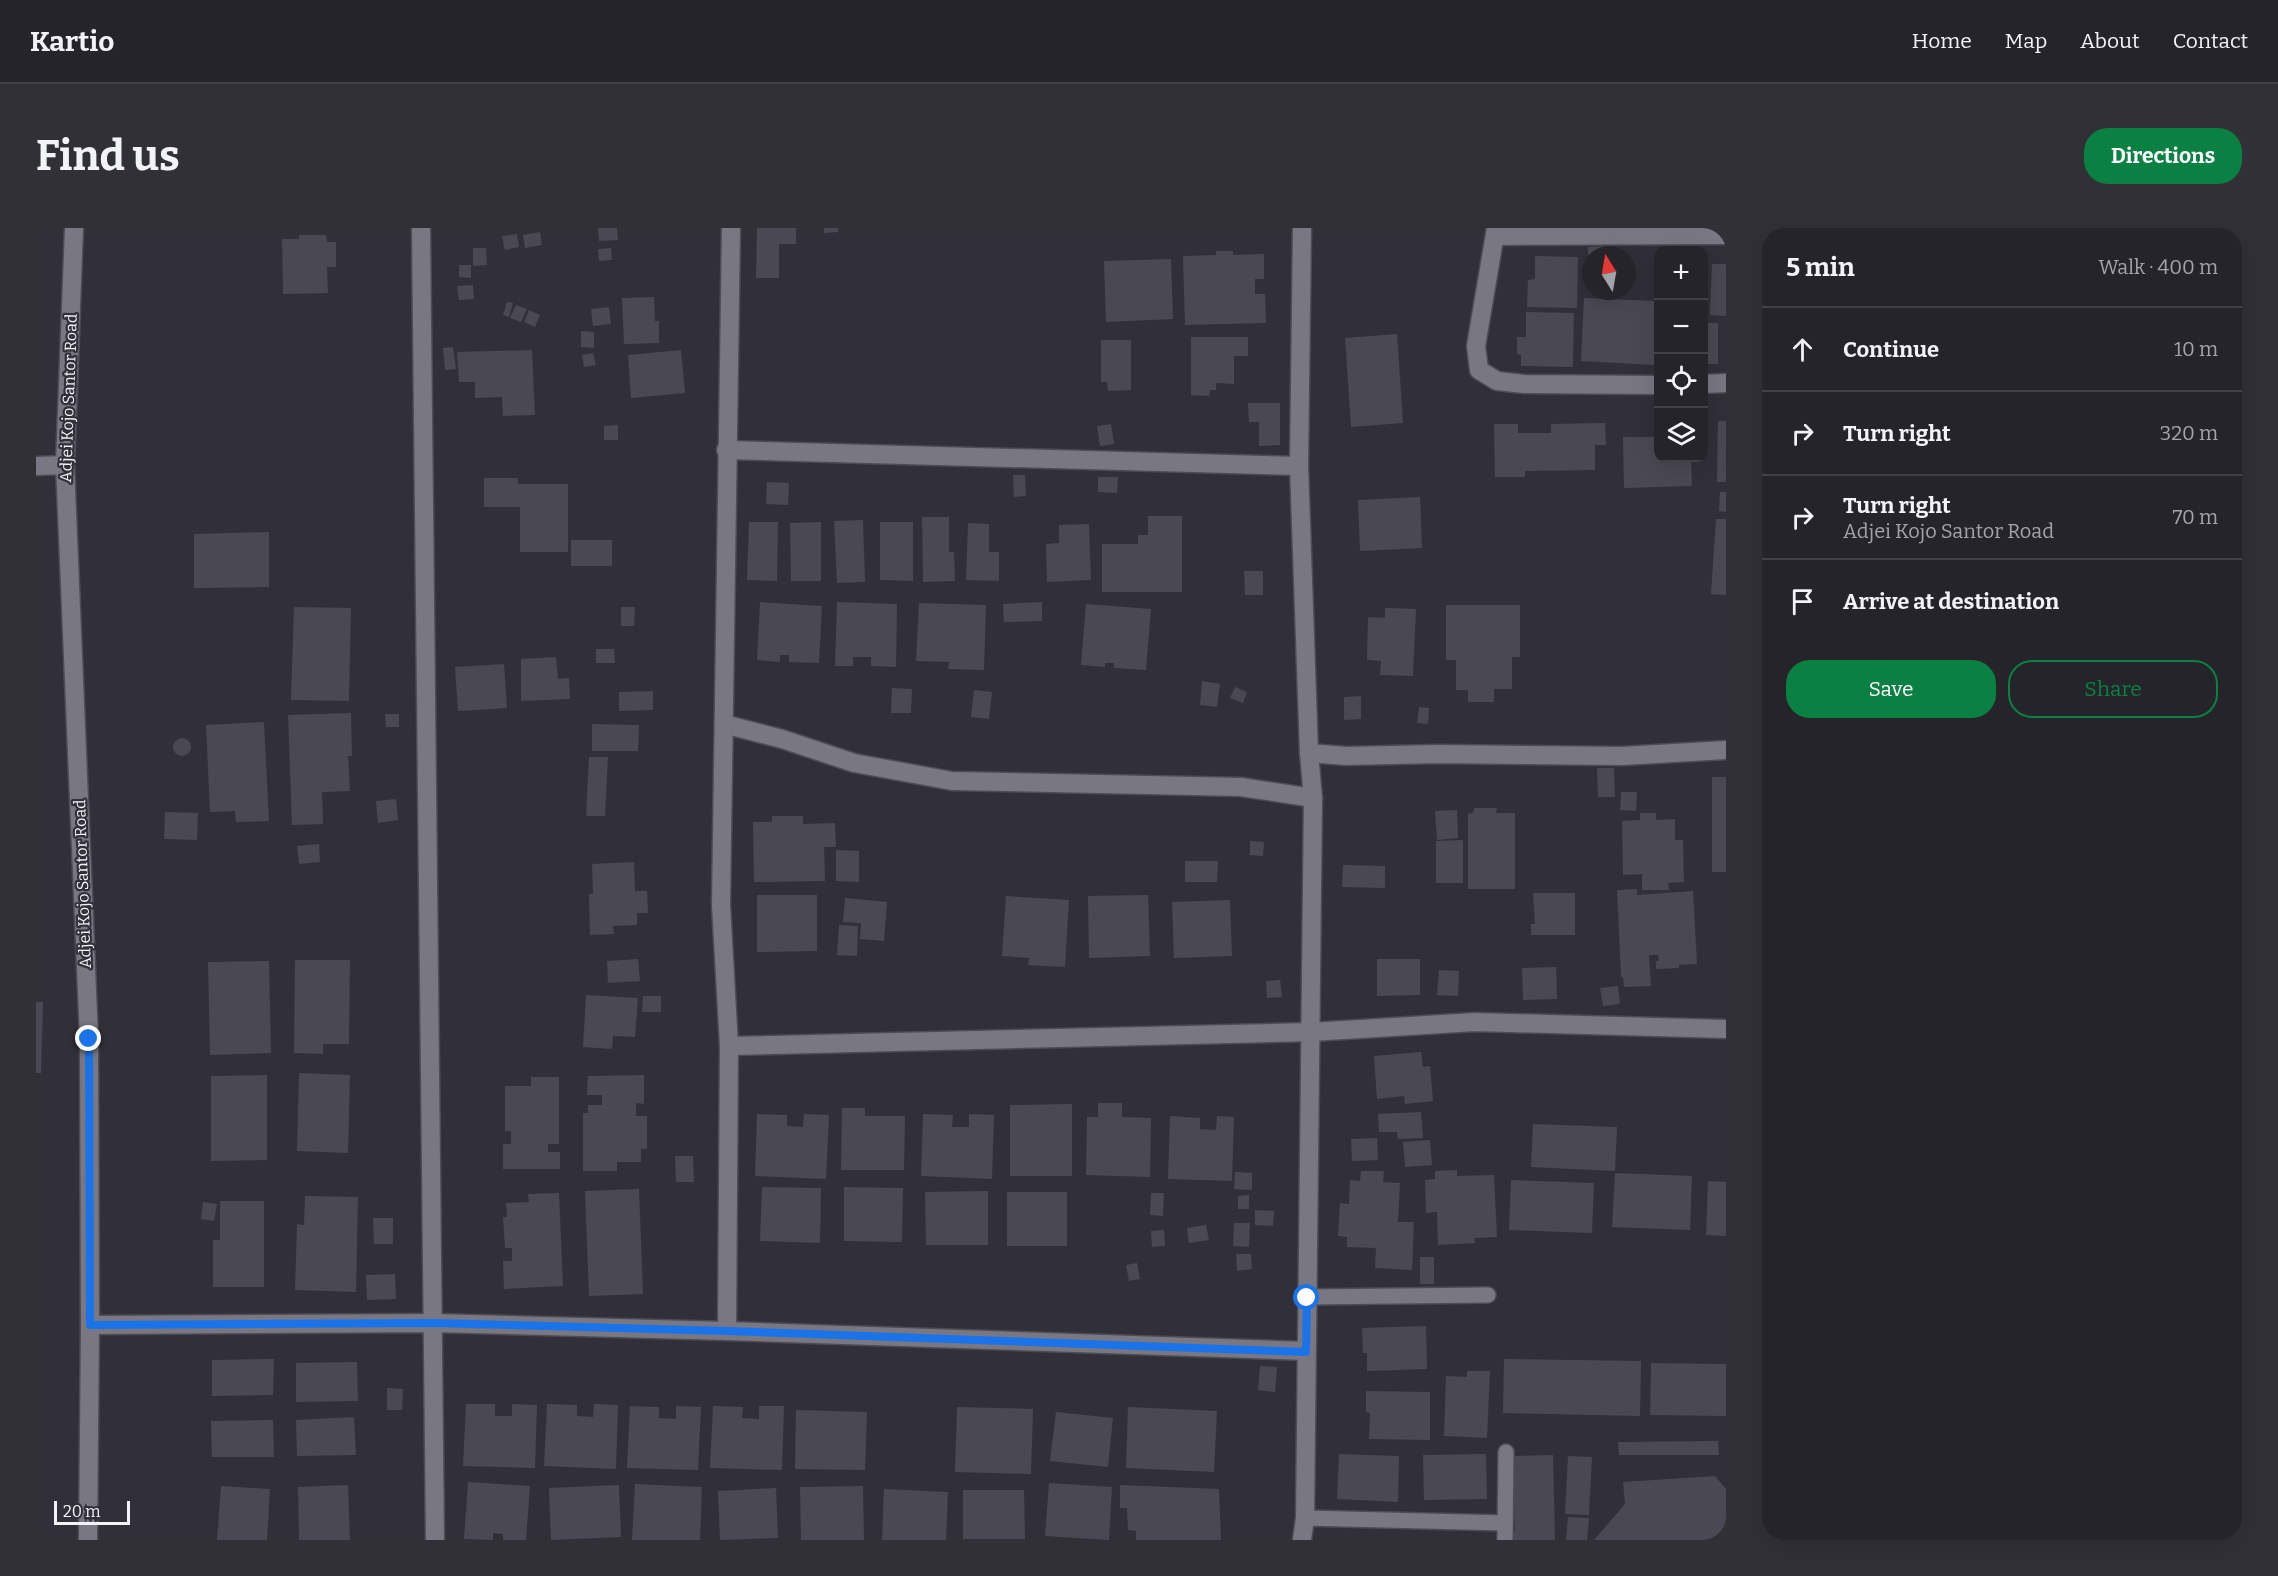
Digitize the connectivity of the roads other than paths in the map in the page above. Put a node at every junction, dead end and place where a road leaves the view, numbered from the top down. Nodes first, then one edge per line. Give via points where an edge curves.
1 (74, 228) edge
2 (421, 228) edge
3 (731, 228) edge
4 (1302, 228) edge
5 (1496, 232) edge
6 (1726, 235) edge
7 (1726, 383) edge
8 (1708, 384) edge
9 (1654, 385) edge
10 (726, 450) junction
11 (65, 465) junction
12 (36, 466) edge
13 (1299, 466) junction
14 (724, 724) junction
15 (1726, 750) edge
16 (1309, 753) junction
17 (1313, 798) junction
18 (1726, 1029) edge
19 (1311, 1032) junction
20 (729, 1046) junction
21 (1488, 1295) dead end
22 (1307, 1298) junction
23 (433, 1323) junction
24 (90, 1325) junction
25 (727, 1331) junction
26 (1306, 1352) junction
27 (1506, 1452) dead end
28 (1305, 1518) junction
29 (1505, 1523) junction
30 (88, 1540) edge
31 (435, 1540) edge
32 (1302, 1540) edge
33 (1505, 1540) edge

1 - 11 street, Adjei Kojo Santor Road
2 - 23 street
3 - 10 street
4 - 13 street
5 - 6 street
5 - 9 street via 1476,346 1479,370 1497,381 1524,384
7 - 8 street
10 - 13 street
10 - 14 street
11 - 12 street
11 - 24 street, Adjei Kojo Santor Road via 89,1039
13 - 16 street
14 - 17 street via 854,763 952,781 1241,787
14 - 20 street via 721,905
15 - 16 street via 1622,756
16 - 17 street
17 - 19 street
18 - 19 street via 1475,1022
19 - 20 street
19 - 22 street
20 - 25 street
21 - 22 lane
22 - 26 street
23 - 24 street
23 - 25 street
23 - 31 street
24 - 30 street, Adjei Kojo Santor Road
25 - 26 street
26 - 28 street
27 - 29 lane
28 - 29 lane
28 - 32 street
29 - 33 lane

